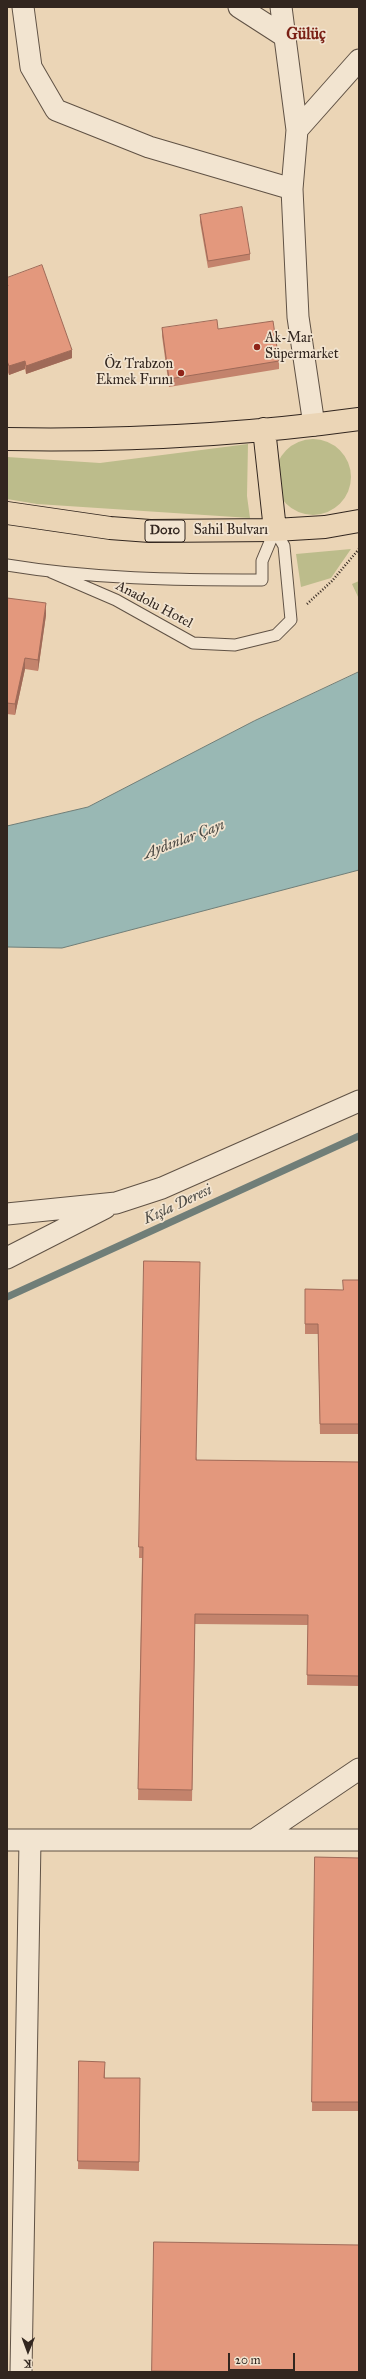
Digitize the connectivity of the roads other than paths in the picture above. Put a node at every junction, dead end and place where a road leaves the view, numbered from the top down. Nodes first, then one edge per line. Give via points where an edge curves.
1 (23, 7) edge
2 (239, 7) edge
3 (281, 7) edge
4 (284, 36) junction
5 (359, 60) edge
6 (297, 130) junction
7 (292, 189) junction
8 (359, 419) edge
9 (314, 425) junction
10 (264, 429) junction
11 (7, 439) edge
12 (7, 513) edge
13 (359, 521) edge
14 (275, 530) junction
15 (7, 566) edge
16 (51, 572) junction
17 (359, 1101) edge
18 (116, 1203) junction
19 (7, 1214) edge
20 (7, 1258) edge
21 (359, 1769) edge
22 (7, 1840) edge
23 (30, 1840) junction
24 (254, 1840) junction
25 (359, 1840) edge
26 (21, 2372) edge

1 - 7 street via 31,67 56,110 150,146
2 - 4 street
3 - 4 street
4 - 6 street
5 - 6 street
6 - 7 street
7 - 9 street via 298,317
8 - 9 highway
9 - 10 highway
10 - 11 highway via 89,440
10 - 14 highway
12 - 14 highway, Sahil Bulvarı / D010 via 110,528 150,531
13 - 14 highway, Sahil Bulvarı / D010 via 325,527
14 - 16 lane via 262,561 262,580 154,580
14 - 16 lane, Anadolu Hotel via 284,546 291,620 276,635 235,645 193,643 116,600
15 - 16 lane
17 - 18 street via 162,1188
18 - 19 street
18 - 20 street
21 - 24 street
22 - 23 street
23 - 24 street
23 - 26 street
24 - 25 street

